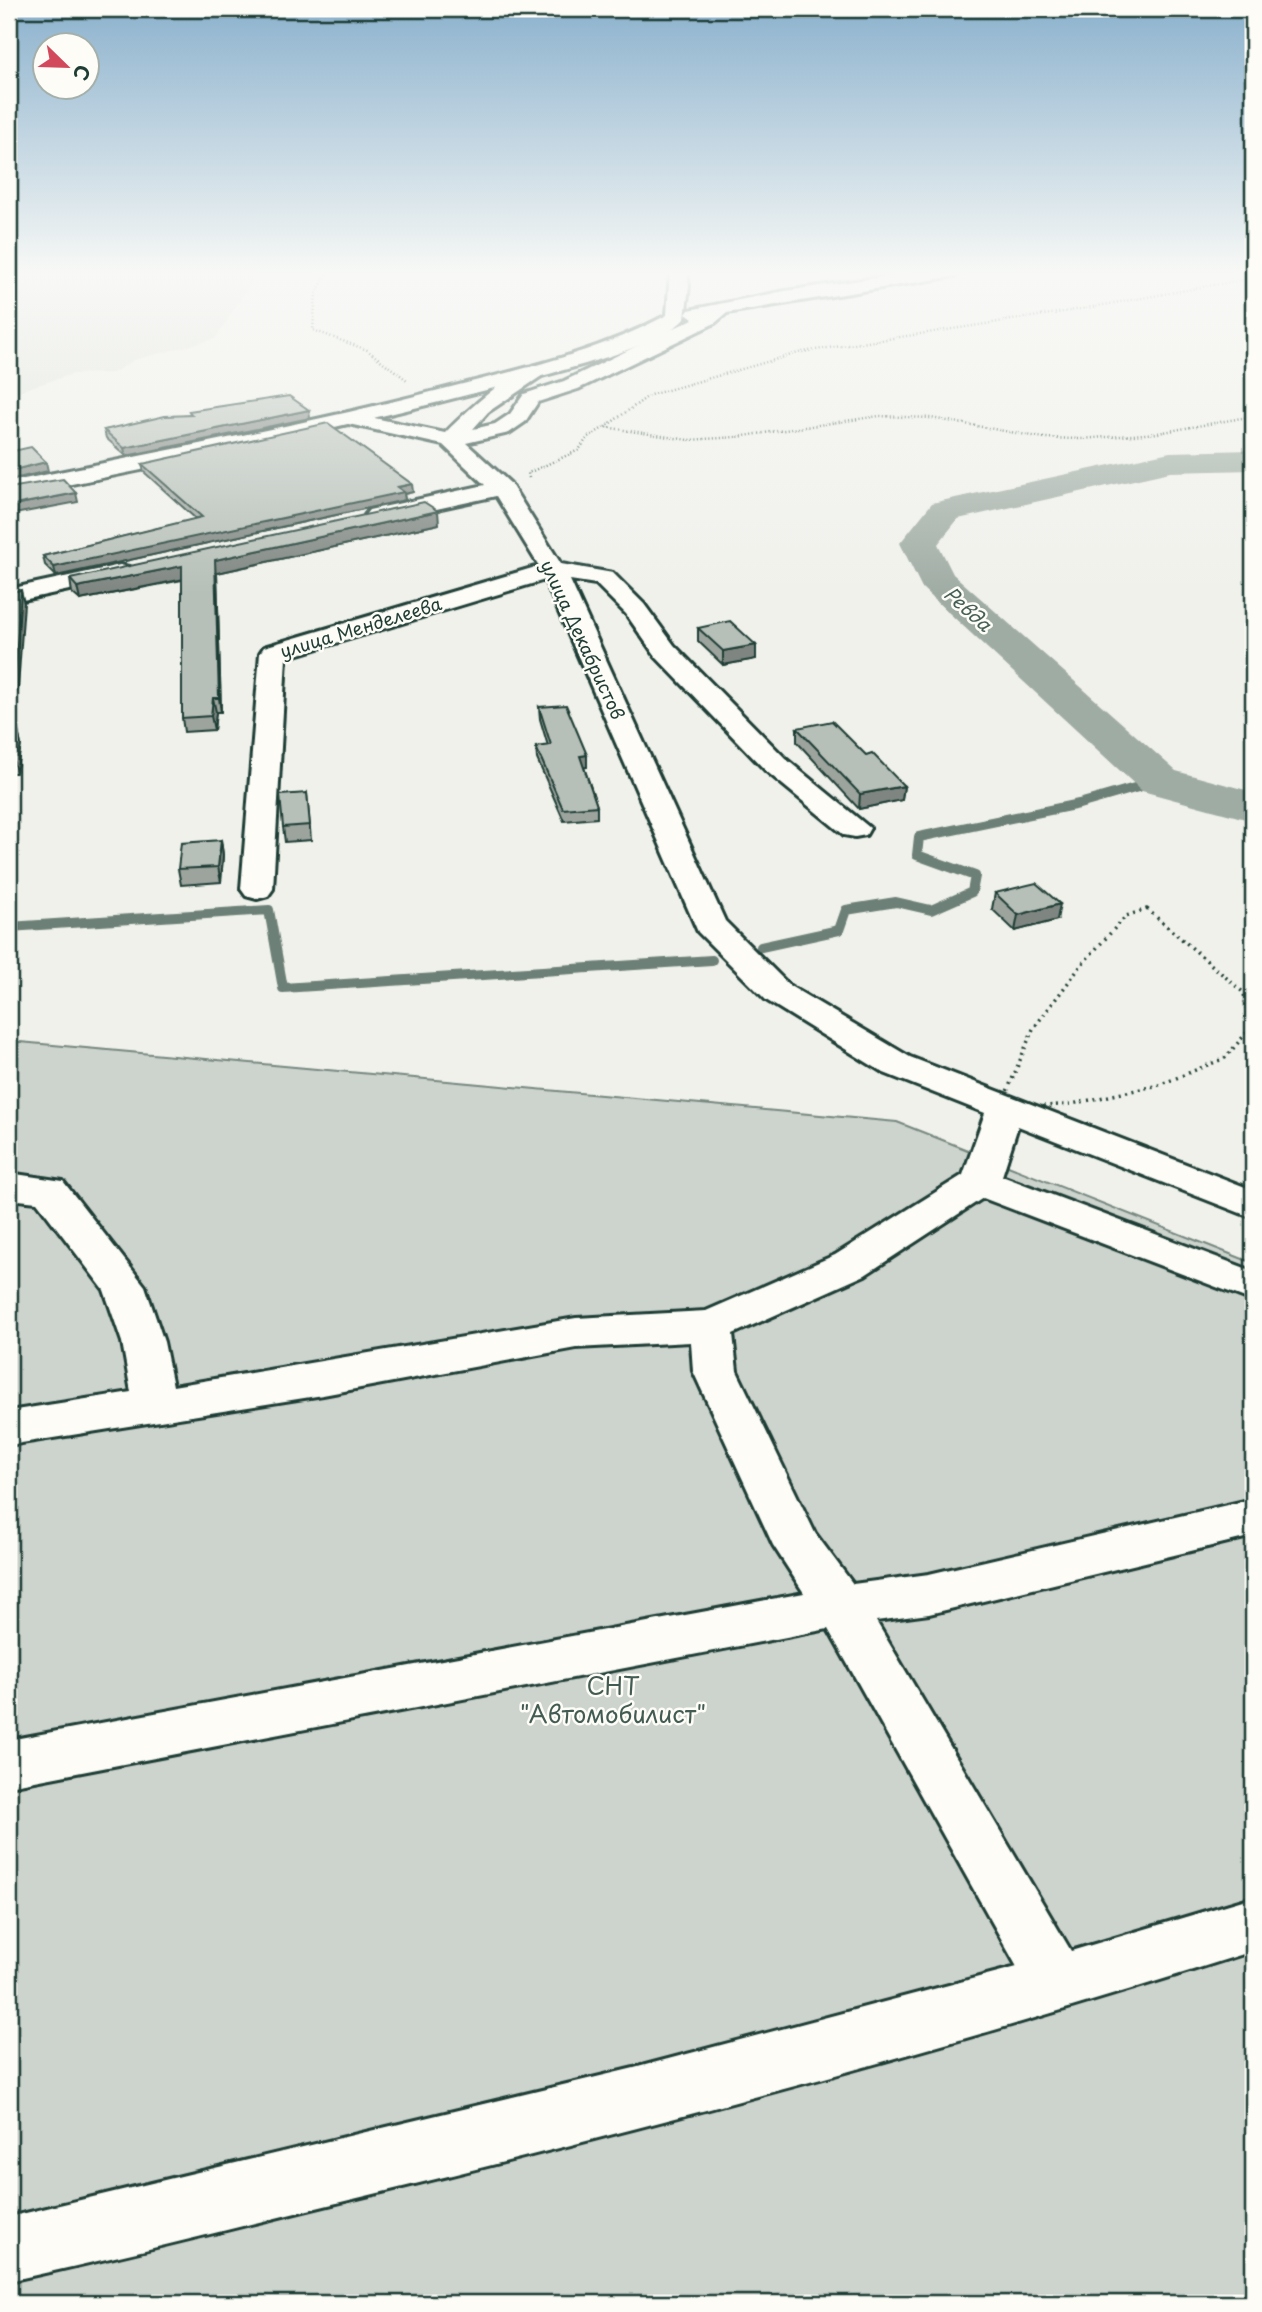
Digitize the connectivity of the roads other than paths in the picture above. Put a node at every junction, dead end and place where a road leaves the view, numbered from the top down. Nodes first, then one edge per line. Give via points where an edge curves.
1 (506, 379) edge
2 (524, 379) edge
3 (584, 379) edge
4 (351, 419) junction
5 (450, 440) junction
6 (9, 489) edge
7 (504, 492) junction
8 (355, 520) edge
9 (142, 567) edge
10 (552, 570) junction
11 (9, 596) edge
12 (855, 828) dead end
13 (257, 889) dead end
14 (1005, 1109) junction
15 (980, 1182) junction
16 (9, 1186) edge
17 (1253, 1205) edge
18 (1253, 1287) edge
19 (711, 1326) junction
20 (155, 1405) junction
21 (9, 1428) edge
22 (1253, 1517) edge
23 (841, 1606) junction
24 (9, 1763) edge
25 (1253, 1924) edge
26 (1058, 1983) junction
27 (9, 2249) edge

1 - 4 street
2 - 5 street via 481,408
3 - 5 street via 531,398 518,418 502,429
4 - 5 street
4 - 6 street
5 - 7 street, улица Декабристов
7 - 8 street
7 - 10 street, улица Декабристов
9 - 11 street
10 - 12 street via 604,579 635,609 664,651 776,765
10 - 13 street, улица Менделеева via 273,653
10 - 14 street, улица Декабристов via 710,925 778,993 897,1065
14 - 15 street
14 - 17 street
15 - 18 street
15 - 19 street via 850,1265
16 - 20 street via 50,1189 124,1286
19 - 20 street via 576,1333
19 - 23 street via 715,1371 797,1545
20 - 21 street
22 - 23 street via 929,1594
23 - 24 street
23 - 26 street
25 - 26 street
26 - 27 street via 570,2116

